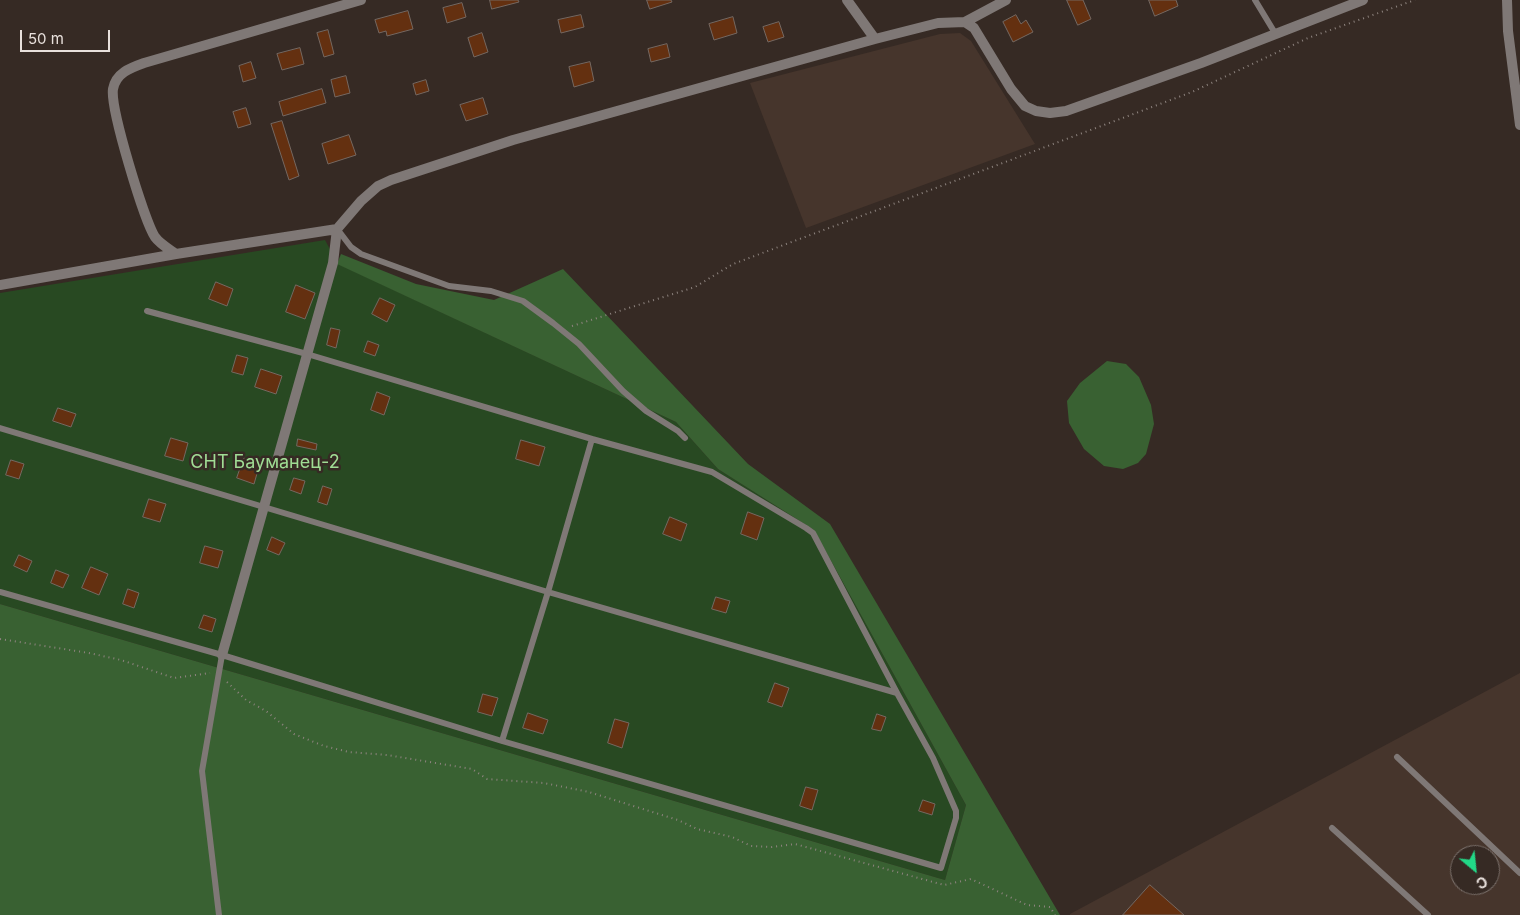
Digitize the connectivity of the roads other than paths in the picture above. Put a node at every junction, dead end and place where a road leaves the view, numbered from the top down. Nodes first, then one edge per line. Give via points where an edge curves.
1 (361, 0) edge
2 (847, 0) edge
3 (1006, 0) edge
4 (1254, 0) edge
5 (1363, 0) edge
6 (1507, 0) edge
7 (965, 22) junction
8 (1275, 33) junction
9 (875, 39) junction
10 (1520, 125) edge
11 (337, 229) junction
12 (176, 254) junction
13 (0, 285) edge
14 (147, 311) dead end
15 (306, 354) junction
16 (0, 428) edge
17 (685, 438) dead end
18 (592, 439) junction
19 (264, 508) junction
20 (0, 592) edge
21 (548, 592) junction
22 (222, 655) junction
23 (897, 692) junction
24 (502, 741) junction
25 (1396, 757) dead end
26 (1332, 828) dead end
27 (1520, 872) edge
28 (219, 915) edge
29 (1428, 915) edge

1 - 12 street via 144,63 125,70 118,78 113,101 118,126 148,223 156,238
2 - 9 street
3 - 7 street
4 - 8 lane
5 - 8 street
6 - 10 street
7 - 8 street via 974,28 1025,106 1050,113 1066,112
7 - 9 street via 938,23
9 - 11 street via 513,140 391,180 378,186
11 - 12 street
11 - 15 street via 333,263
11 - 17 lane via 343,239 361,254 449,286 491,291 523,301 578,344 646,411 678,430
12 - 13 street
14 - 15 lane
15 - 18 lane
15 - 19 street
16 - 19 lane
18 - 21 lane
18 - 23 lane via 712,472 813,533
19 - 21 lane
19 - 22 street
20 - 22 lane
21 - 23 lane
21 - 24 lane
22 - 24 lane
22 - 28 lane via 202,771
23 - 24 lane via 933,758 956,811 941,868
25 - 27 lane
26 - 29 lane

